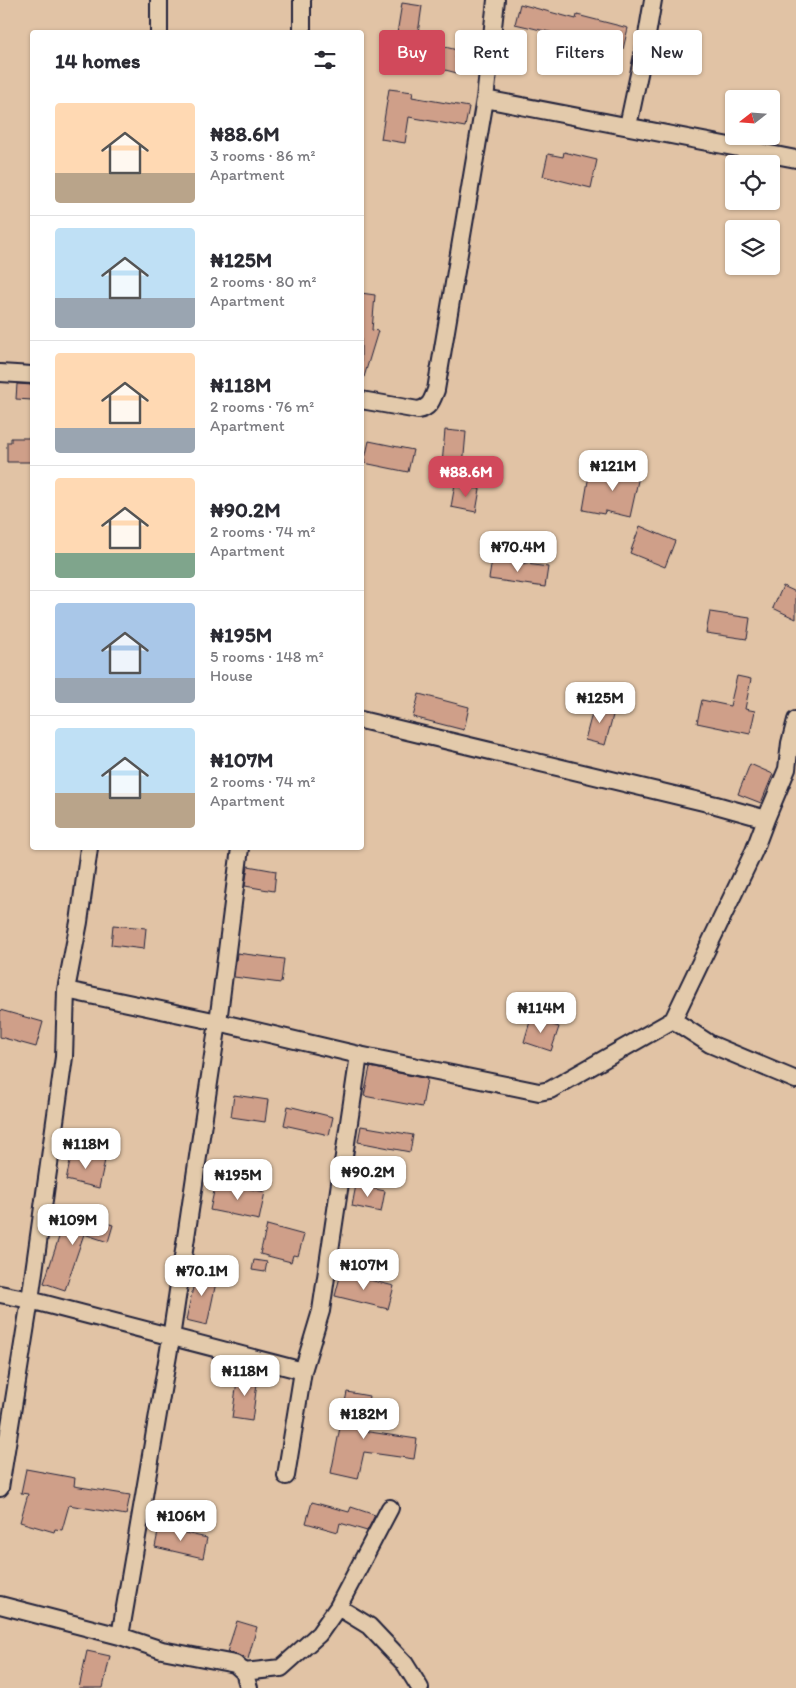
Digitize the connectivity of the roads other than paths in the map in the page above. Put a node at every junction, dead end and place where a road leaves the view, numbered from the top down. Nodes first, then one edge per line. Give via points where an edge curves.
1 (160, 0) edge
2 (302, 0) edge
3 (496, 0) edge
4 (653, 0) edge
5 (159, 30) edge
6 (302, 30) edge
7 (485, 100) junction
8 (628, 126) junction
9 (796, 159) edge
10 (0, 373) edge
11 (30, 375) edge
12 (364, 401) edge
13 (796, 720) edge
14 (364, 721) edge
15 (766, 819) junction
16 (89, 850) edge
17 (240, 850) edge
18 (66, 990) junction
19 (673, 1020) junction
20 (218, 1022) junction
21 (359, 1055) junction
22 (796, 1080) edge
23 (0, 1294) edge
24 (30, 1300) junction
25 (171, 1338) junction
26 (303, 1371) junction
27 (286, 1476) dead end
28 (0, 1488) edge
29 (390, 1508) dead end
30 (0, 1605) edge
31 (338, 1608) junction
32 (120, 1636) junction
33 (244, 1672) junction
34 (249, 1688) edge
35 (420, 1688) edge

1 - 5 street
2 - 6 street
3 - 7 street
4 - 8 street
7 - 8 street
7 - 12 street via 436,390 431,403 418,410
8 - 9 street
10 - 11 street
13 - 15 street via 787,769
14 - 15 street
15 - 19 street via 754,851
16 - 18 street via 80,922
17 - 20 street
18 - 20 street
18 - 24 street via 64,1056
19 - 21 street via 550,1090 539,1092
19 - 22 street via 710,1044
20 - 21 street
20 - 25 street
21 - 26 street via 321,1311
23 - 24 street
24 - 25 street
24 - 28 street
25 - 26 street
25 - 32 street
26 - 27 street
29 - 31 street
30 - 32 street
31 - 33 street via 319,1634 280,1668
31 - 35 street via 369,1626 405,1664
32 - 33 street via 162,1650 235,1664
33 - 34 street

